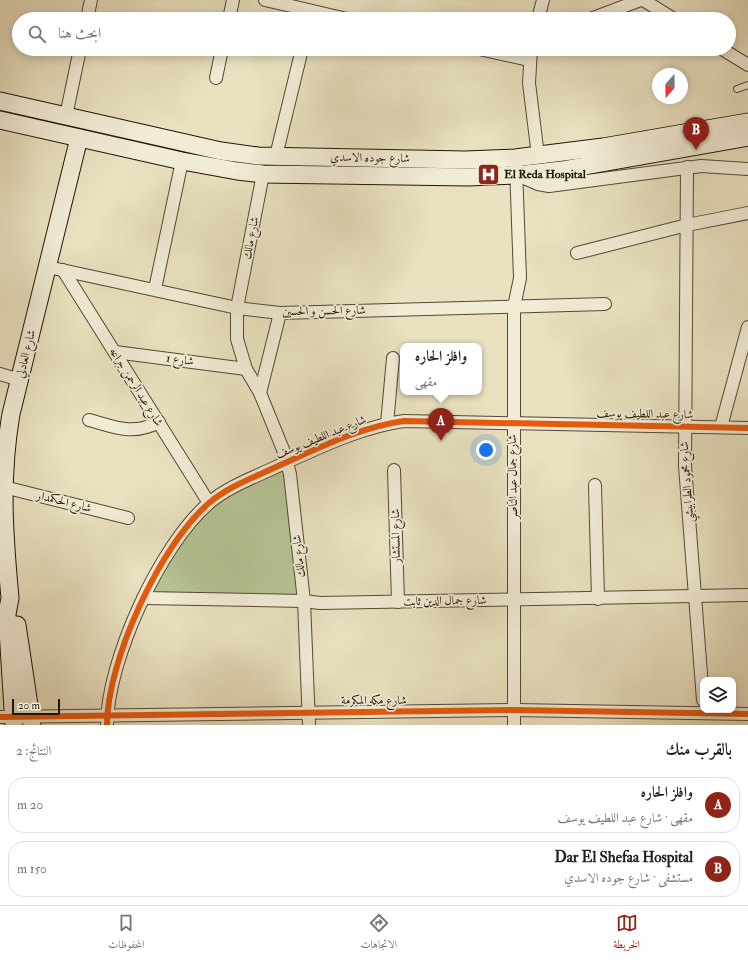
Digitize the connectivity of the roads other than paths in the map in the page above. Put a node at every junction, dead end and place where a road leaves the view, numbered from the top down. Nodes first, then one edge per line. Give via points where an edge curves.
1 (91, 0) edge
2 (233, 0) edge
3 (265, 0) edge
4 (543, 0) edge
5 (642, 0) edge
6 (312, 10) edge
7 (88, 12) edge
8 (230, 12) edge
9 (540, 12) edge
10 (609, 12) edge
11 (662, 12) edge
12 (79, 56) edge
13 (221, 56) edge
14 (300, 56) edge
15 (530, 56) edge
16 (733, 56) edge
17 (748, 65) edge
18 (216, 78) dead end
19 (748, 85) edge
20 (737, 89) dead end
21 (0, 101) edge
22 (66, 116) junction
23 (0, 120) edge
24 (747, 126) edge
25 (79, 138) junction
26 (276, 156) junction
27 (538, 156) junction
28 (515, 158) junction
29 (182, 161) junction
30 (687, 167) junction
31 (748, 169) edge
32 (263, 174) junction
33 (517, 175) junction
34 (748, 212) edge
35 (687, 225) junction
36 (576, 253) dead end
37 (56, 268) junction
38 (155, 289) junction
39 (605, 304) dead end
40 (514, 307) junction
41 (237, 308) junction
42 (280, 313) junction
43 (748, 327) edge
44 (115, 352) junction
45 (393, 358) dead end
46 (246, 369) junction
47 (0, 374) edge
48 (20, 380) junction
49 (260, 393) junction
50 (89, 420) dead end
51 (159, 422) junction
52 (387, 424) junction
53 (513, 424) junction
54 (684, 426) junction
55 (721, 427) junction
56 (748, 428) edge
57 (288, 462) junction
58 (394, 470) dead end
59 (595, 485) dead end
60 (1, 487) edge
61 (209, 503) junction
62 (128, 518) dead end
63 (748, 595) edge
64 (696, 596) junction
65 (5, 598) edge
66 (143, 598) junction
67 (598, 598) junction
68 (515, 600) junction
69 (304, 601) junction
70 (398, 602) junction
71 (701, 677) edge
72 (514, 710) junction
73 (309, 711) junction
74 (700, 712) edge
75 (726, 713) edge
76 (748, 714) edge
77 (9, 719) edge
78 (31, 720) edge
79 (107, 720) edge
80 (309, 725) edge
81 (514, 725) edge

1 - 7 street
2 - 8 street
3 - 6 street
4 - 9 street
5 - 10 street
5 - 11 street
12 - 22 street
13 - 18 street
14 - 26 street
15 - 27 street via 529,83
16 - 17 street
19 - 20 lane
21 - 22 main road, شارع جوده الاسدي
22 - 26 main road, شارع جوده الاسدي via 221,151
23 - 25 main road, شارع جوده الاسدي
24 - 27 main road, شارع جوده الاسدي
24 - 33 main road, شارع جوده الاسدي via 725,142 562,170
25 - 29 main road, شارع جوده الاسدي
25 - 37 main road, شارع العادلي
26 - 28 main road, شارع جوده الاسدي via 465,160
27 - 28 main road, شارع جوده الاسدي
28 - 33 street, شارع جمال عبد الناصر
29 - 32 main road, شارع جوده الاسدي via 237,172
29 - 38 street
30 - 31 street, شارع جوده الاسدي via 718,166
30 - 33 street, شارع جوده الاسدي via 560,186 538,184
30 - 35 street, شارع محمود الطرابيشي
32 - 33 main road, شارع جوده الاسدي via 468,177
32 - 41 street, شارع مالك
33 - 40 street, شارع جمال عبد الناصر via 520,278
34 - 35 street
35 - 36 street
35 - 54 street, شارع محمود الطرابيشي
37 - 38 street, شارع الحسن و الحسين
37 - 44 street, شارع عبد الرحمن جراعه
37 - 48 main road, شارع العادلي
38 - 41 street, شارع الحسن و الحسين
39 - 40 street, شارع الحسن و الحسين
40 - 42 street, شارع الحسن و الحسين
40 - 53 street, شارع جمال عبد الناصر
41 - 42 street, شارع الحسن و الحسين
41 - 46 street, شارع مالك via 237,339
42 - 49 street
43 - 55 street
44 - 46 street, شارع 1
44 - 51 street, شارع عبد الرحمن جراعه
45 - 52 street
46 - 49 street, شارع مالك
47 - 48 street
48 - 60 main road, شارع العادلي via 7,432
49 - 57 street, شارع مالك
50 - 51 street via 129,431
51 - 61 street, شارع عبد الرحمن جراعه
52 - 53 street, شارع عبد اللطيف يوسف via 420,421
52 - 57 street, شارع عبد اللطيف يوسف via 356,433
53 - 54 street, شارع عبد اللطيف يوسف
53 - 68 street, شارع جمال عبد الناصر
54 - 55 street, شارع عبد اللطيف يوسف
54 - 64 street, شارع محمود الطرابيشي
55 - 56 street, شارع عبد اللطيف يوسف
57 - 61 street, شارع عبد اللطيف يوسف via 236,485
57 - 69 street, شارع مالك
58 - 70 street, شارع المستشار
59 - 67 street
60 - 62 street, شارع الحكمدار
60 - 65 main road, شارع العادلي
61 - 66 street, شارع عبد اللطيف يوسف via 183,531
63 - 64 street, شارع جمال الدين ثابت
64 - 67 street, شارع جمال الدين ثابت
64 - 71 street, شارع محمود الطرابيشي
65 - 77 main road, شارع العادلي
65 - 78 main road, شارع العادلي via 16,614
66 - 69 street, شارع جمال الدين ثابت
66 - 79 street, شارع عبد اللطيف يوسف via 119,660
67 - 68 street, شارع جمال الدين ثابت
68 - 70 street, شارع جمال الدين ثابت
68 - 72 street, شارع جمال عبد الناصر
69 - 70 street, شارع جمال الدين ثابت
69 - 73 street, شارع مالك
72 - 73 street, شارع مكه المكرمة
72 - 74 street, شارع مكه المكرمة
72 - 81 street, شارع جمال عبد الناصر
73 - 79 street, شارع مكه المكرمة
73 - 80 street, شارع مالك
75 - 76 street, شارع مكه المكرمة
77 - 78 street, شارع مكه المكرمة
78 - 79 street, شارع مكه المكرمة

